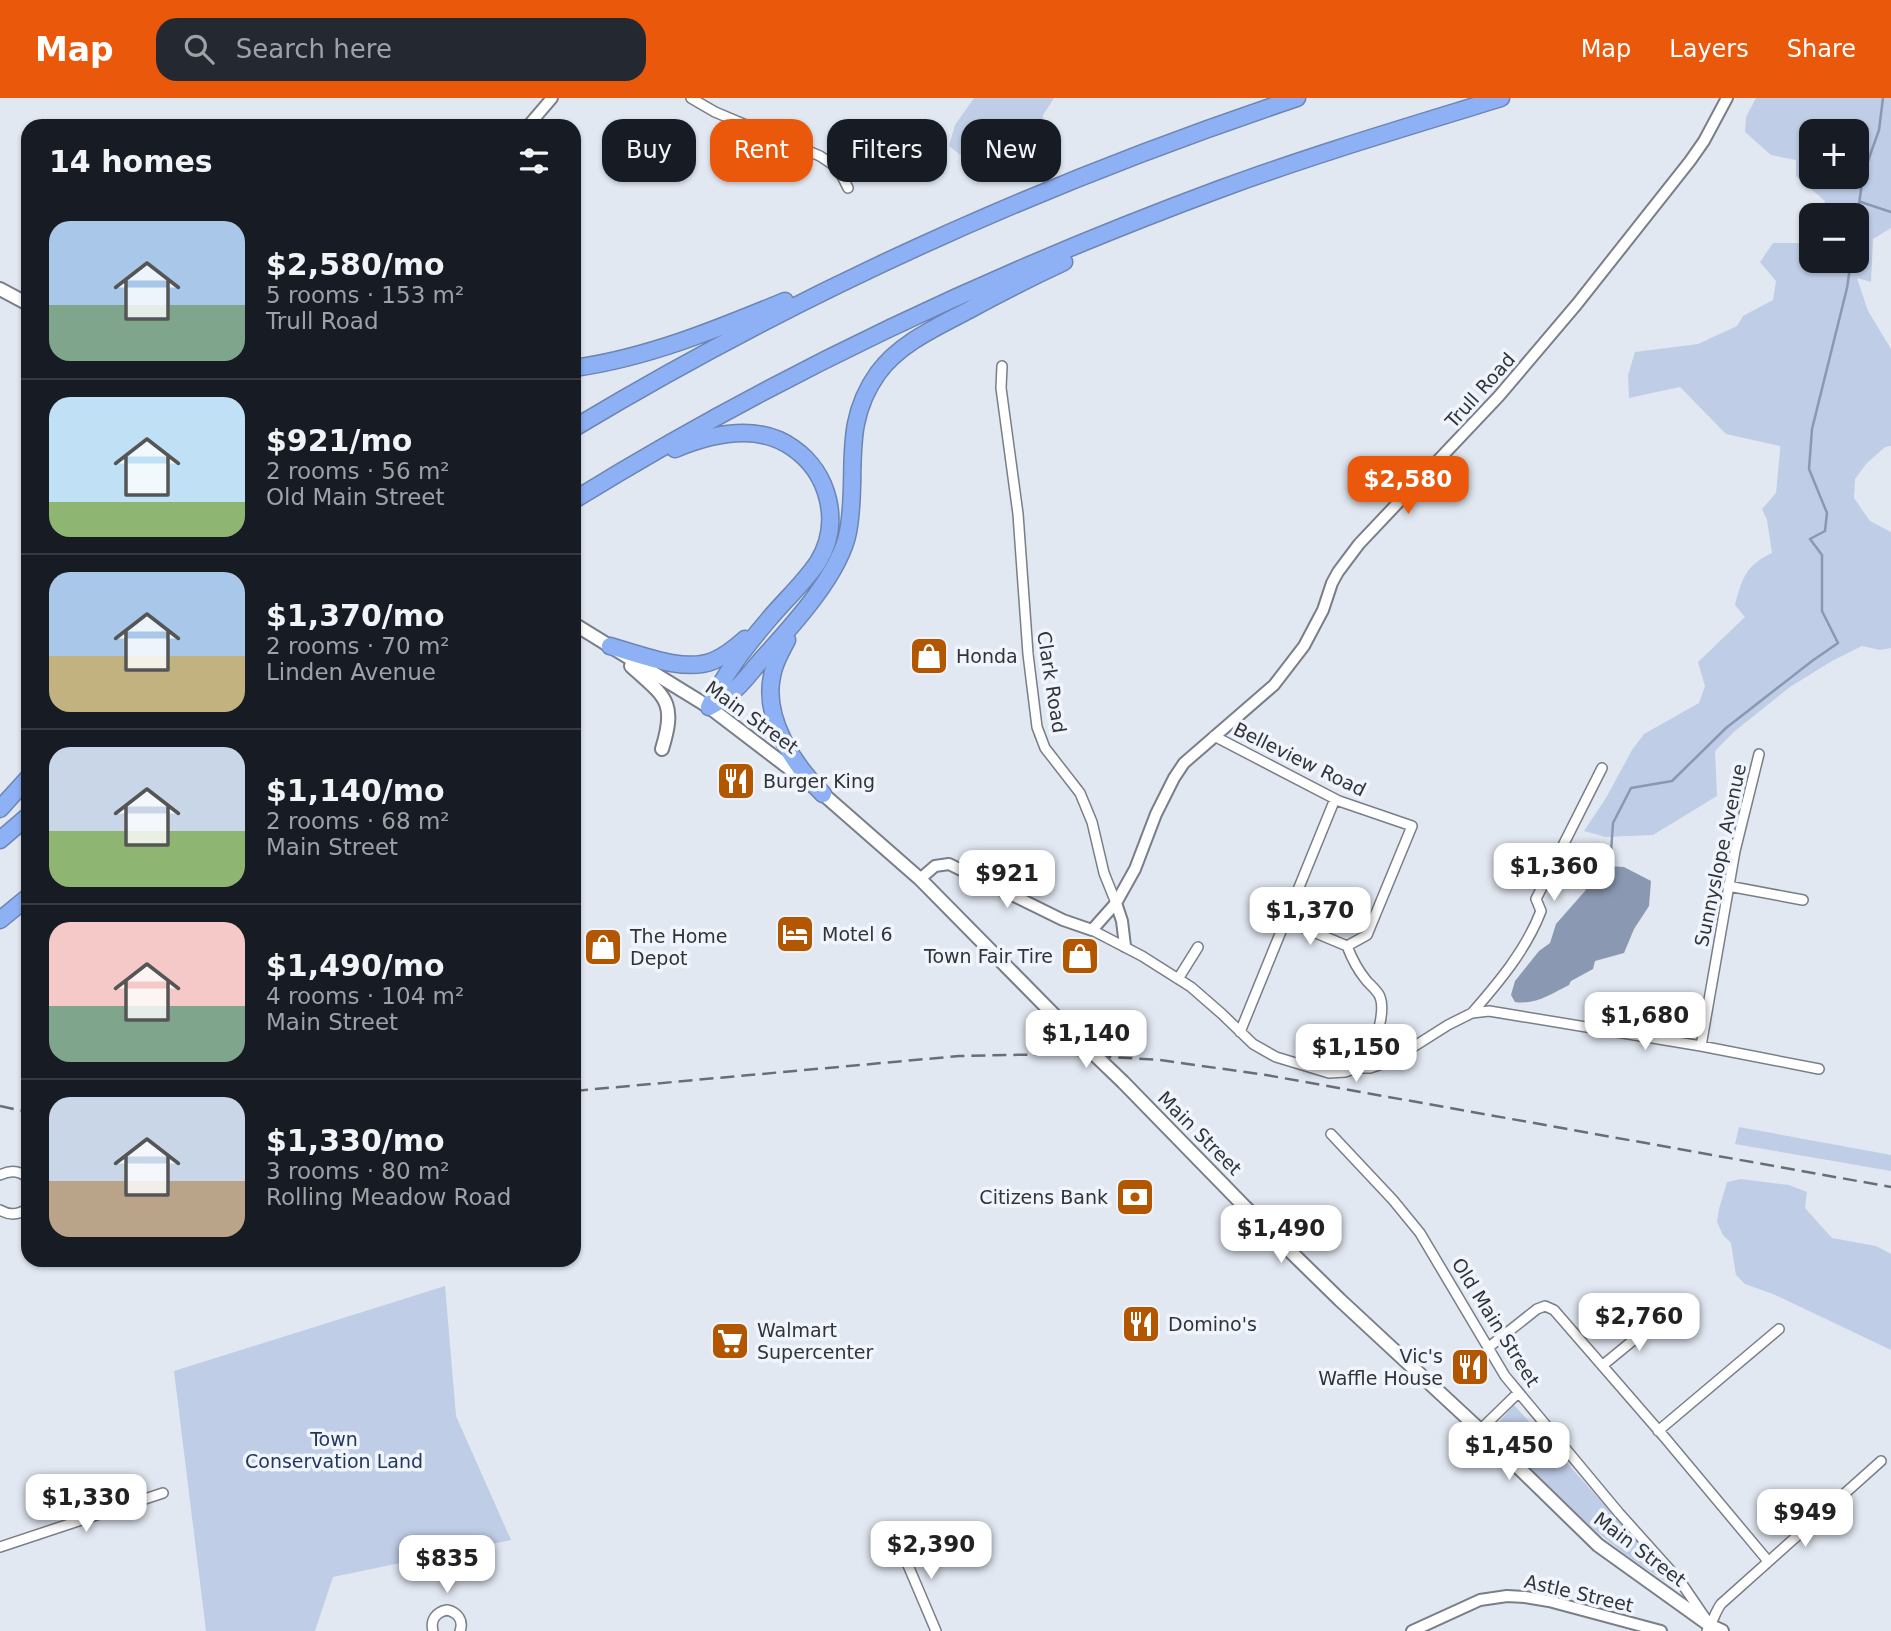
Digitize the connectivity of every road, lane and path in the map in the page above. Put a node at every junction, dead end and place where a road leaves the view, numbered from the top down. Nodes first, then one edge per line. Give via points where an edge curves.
1 (552, 98) edge
2 (691, 98) edge
3 (1297, 98) edge
4 (1501, 98) edge
5 (1727, 98) edge
6 (534, 119) edge
7 (848, 188) dead end
8 (1222, 188) junction
9 (898, 256) junction
10 (0, 289) edge
11 (21, 300) edge
12 (1002, 366) dead end
13 (581, 367) edge
14 (581, 424) edge
15 (612, 476) junction
16 (581, 496) edge
17 (799, 618) junction
18 (768, 620) junction
19 (581, 628) edge
20 (610, 646) junction
21 (709, 708) junction
22 (1214, 736) junction
23 (662, 749) dead end
24 (1759, 754) dead end
25 (1602, 768) dead end
26 (21, 786) edge
27 (823, 794) junction
28 (1335, 799) junction
29 (0, 808) edge
30 (21, 822) edge
31 (0, 840) edge
32 (920, 879) junction
33 (1728, 886) junction
34 (1803, 900) dead end
35 (21, 903) edge
36 (1116, 903) junction
37 (0, 920) edge
38 (1285, 920) junction
39 (1091, 930) junction
40 (1125, 946) junction
41 (1347, 946) junction
42 (1198, 947) dead end
43 (1178, 979) junction
44 (1472, 1013) junction
45 (1240, 1032) junction
46 (1701, 1046) junction
47 (1370, 1068) junction
48 (1819, 1069) dead end
49 (1332, 1134) dead end
50 (21, 1173) edge
51 (0, 1175) edge
52 (0, 1211) edge
53 (21, 1212) edge
54 (1658, 1320) dead end
55 (1780, 1329) dead end
56 (1489, 1347) junction
57 (1602, 1365) junction
58 (1518, 1393) junction
59 (1480, 1430) junction
60 (1658, 1430) junction
61 (1881, 1461) dead end
62 (163, 1493) dead end
63 (899, 1544) dead end
64 (0, 1546) edge
65 (1768, 1561) junction
66 (1709, 1630) edge
67 (433, 1631) edge
68 (460, 1631) edge
69 (936, 1631) edge
70 (1412, 1631) edge
71 (1661, 1631) edge

1 - 6 street
2 - 7 street via 820,156 838,169
3 - 9 highway via 1074,179
4 - 8 highway
5 - 22 street, Trull Road via 1690,161 1577,304 1499,396 1348,558 1304,646 1274,685
8 - 15 highway via 1023,268 888,329 748,399
8 - 17 highway via 1010,288 929,331 890,360 869,388 854,428 845,544
9 - 13 highway via 727,325 657,349
9 - 14 highway via 782,313
10 - 11 main road
12 - 36 street, Clark Road via 1037,727 1045,748 1080,793
15 - 16 highway
15 - 18 highway via 684,446 730,434 770,437 803,456 827,494 829,533 816,565
17 - 21 highway via 741,684
17 - 27 highway via 775,665 771,704 790,751
18 - 20 highway via 730,651 692,665
18 - 21 highway via 725,676
19 - 20 main road, Main Street
20 - 21 main road, Main Street
20 - 23 main road via 667,704 669,725
21 - 27 main road, Main Street
22 - 28 street, Belleview Road
22 - 36 street, Trull Road via 1174,778
24 - 33 street, Sunnyslope Avenue
25 - 44 street via 1536,899 1541,911 1537,922 1510,968
26 - 29 highway
27 - 32 main road, Main Street
28 - 38 street
28 - 41 street, Belleview Road via 1412,825 1367,934
30 - 31 highway
32 - 39 street via 930,868 948,864
32 - 59 main road, Main Street, bridge via 1245,1207
33 - 34 street
33 - 46 street, Sunnyslope Avenue
35 - 37 highway
36 - 39 street, Trull Road
36 - 40 street
38 - 41 street
38 - 45 street
39 - 40 street
40 - 43 street
41 - 47 street via 1354,964 1380,996
42 - 43 street
43 - 45 street
44 - 46 street via 1504,1013
44 - 47 street via 1391,1061
45 - 47 street via 1276,1057 1329,1073
46 - 48 street
49 - 56 street, Old Main Street via 1420,1233
50 - 51 street
52 - 53 street
54 - 57 street
55 - 60 street
56 - 57 street via 1545,1306 1555,1310
56 - 58 street, Old Main Street
57 - 60 street
58 - 59 street
58 - 66 street, Old Main Street via 1680,1581
59 - 66 main road, Main Street via 1598,1545
60 - 65 street
61 - 65 street
62 - 64 street
63 - 69 street
65 - 66 street via 1721,1604
67 - 68 street via 432,1620 447,1610 458,1615
70 - 71 street, Astle Street via 1480,1600 1507,1596 1549,1601

